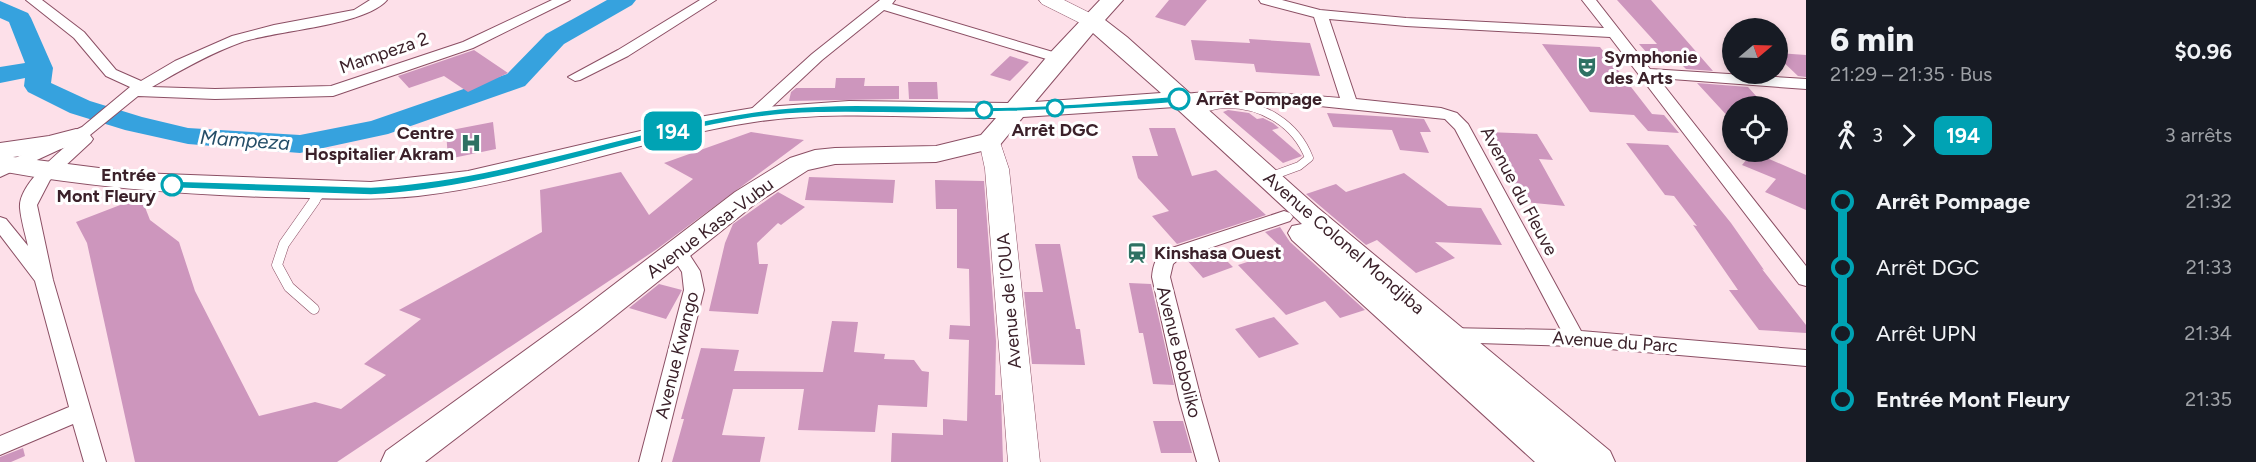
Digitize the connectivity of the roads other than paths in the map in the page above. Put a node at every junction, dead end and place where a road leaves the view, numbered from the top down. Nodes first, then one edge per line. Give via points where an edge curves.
1 (33, 0) edge
2 (380, 0) edge
3 (563, 0) edge
4 (709, 0) edge
5 (1112, 0) edge
6 (1266, 0) edge
7 (1589, 0) edge
8 (885, 2) edge
9 (1320, 14) junction
10 (1089, 27) junction
11 (1615, 33) junction
12 (1058, 58) junction
13 (1646, 73) junction
14 (575, 77) dead end
15 (1806, 84) edge
16 (132, 92) junction
17 (1349, 102) junction
18 (1176, 103) junction
19 (1013, 110) junction
20 (753, 115) junction
21 (86, 134) junction
22 (990, 141) junction
23 (3, 163) edge
24 (47, 172) junction
25 (1268, 178) junction
26 (115, 180) junction
27 (324, 189) junction
28 (1284, 217) junction
29 (0, 223) edge
30 (6, 240) edge
31 (678, 252) junction
32 (1806, 279) edge
33 (44, 280) junction
34 (314, 309) dead end
35 (1575, 338) junction
36 (1438, 339) junction
37 (1806, 358) edge
38 (81, 411) junction
39 (0, 446) edge
40 (95, 462) edge
41 (399, 462) edge
42 (650, 462) edge
43 (1024, 462) edge
44 (1208, 462) edge
45 (1559, 462) edge
46 (1597, 462) edge

1 - 16 street via 79,35
2 - 16 street via 358,13 237,39 180,64
3 - 16 street, Mampeza 2 via 468,45 339,90
4 - 14 street
5 - 10 main road
6 - 9 street
7 - 11 street
8 - 12 street
8 - 20 street
9 - 11 street
9 - 17 street
10 - 12 main road
10 - 18 main road, Avenue Colonel Mondjiba
11 - 13 street
12 - 19 main road
13 - 15 street
13 - 32 street
16 - 21 street
17 - 18 street, Avenue du Fleuve via 1244,96
17 - 35 street, Avenue du Fleuve via 1441,113 1458,121
18 - 19 main road
18 - 25 main road, Avenue Colonel Mondjiba
18 - 25 lane via 1254,107 1281,120 1299,137 1309,158
18 - 28 main road, Avenue Colonel Mondjiba
19 - 20 main road via 815,110
19 - 22 main road
20 - 27 main road via 441,185 371,191
21 - 23 main road
21 - 24 street
21 - 26 main road via 85,157
22 - 31 main road, Avenue Kasa-Vubu via 936,154 815,158 745,198
22 - 43 street, Avenue de l’OUA via 997,169
23 - 24 main road
24 - 26 main road
24 - 33 street via 30,196 28,206
25 - 36 main road, Avenue Colonel Mondjiba
26 - 27 main road
27 - 34 lane via 284,244 277,265 289,287
28 - 36 main road, Avenue Colonel Mondjiba
28 - 44 street, Avenue Boboliko via 1173,254 1162,264 1161,277
29 - 30 street
30 - 33 street
31 - 41 main road, Avenue Kasa-Vubu
31 - 42 street, Avenue Kwango via 691,271 694,290
33 - 38 street
35 - 36 street, Avenue du Parc
35 - 37 street, Avenue du Parc
36 - 45 main road, Avenue Colonel Mondjiba
36 - 46 main road, Avenue Colonel Mondjiba
38 - 39 street
38 - 40 street

